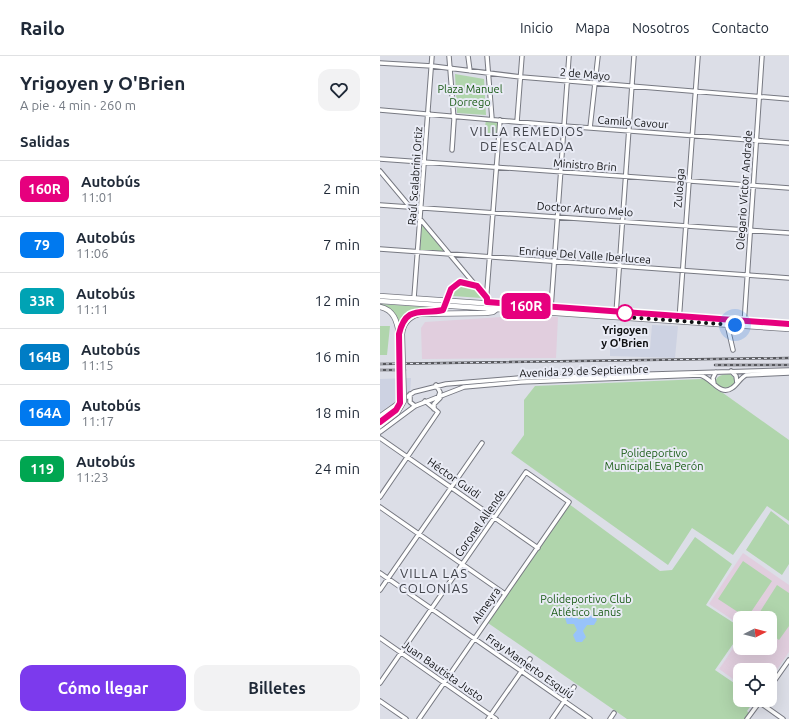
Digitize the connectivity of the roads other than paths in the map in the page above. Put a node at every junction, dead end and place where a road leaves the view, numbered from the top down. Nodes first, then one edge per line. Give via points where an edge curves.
1 (432, 56) edge
2 (449, 56) edge
3 (468, 56) edge
4 (487, 56) edge
5 (522, 56) edge
6 (569, 56) edge
7 (598, 56) edge
8 (634, 56) edge
9 (698, 56) edge
10 (762, 56) edge
11 (380, 63) edge
12 (432, 66) junction
13 (450, 68) junction
14 (470, 71) junction
15 (488, 73) junction
16 (520, 77) junction
17 (567, 81) junction
18 (596, 83) junction
19 (632, 87) junction
20 (696, 91) junction
21 (760, 96) junction
22 (789, 99) edge
23 (380, 110) edge
24 (428, 113) junction
25 (453, 115) junction
26 (492, 119) junction
27 (500, 120) junction
28 (517, 122) junction
29 (564, 126) junction
30 (590, 128) junction
31 (628, 131) junction
32 (692, 136) junction
33 (757, 140) junction
34 (789, 143) edge
35 (452, 150) dead end
36 (380, 159) edge
37 (424, 162) junction
38 (497, 167) junction
39 (380, 171) edge
40 (560, 172) junction
41 (625, 177) junction
42 (689, 181) junction
43 (754, 185) junction
44 (789, 188) edge
45 (380, 205) edge
46 (409, 206) junction
47 (421, 207) junction
48 (493, 212) junction
49 (557, 217) junction
50 (420, 218) junction
51 (622, 221) junction
52 (686, 226) junction
53 (750, 230) junction
54 (789, 233) edge
55 (380, 249) edge
56 (418, 252) junction
57 (451, 254) junction
58 (490, 257) junction
59 (554, 262) junction
60 (619, 266) junction
61 (682, 270) junction
62 (747, 275) junction
63 (789, 278) edge
64 (477, 286) junction
65 (380, 296) edge
66 (414, 298) junction
67 (487, 300) junction
68 (380, 301) edge
69 (444, 302) junction
70 (380, 307) edge
71 (485, 308) junction
72 (551, 308) junction
73 (497, 309) junction
74 (440, 312) junction
75 (482, 314) junction
76 (616, 314) junction
77 (679, 318) junction
78 (744, 323) junction
79 (727, 324) junction
80 (789, 324) edge
81 (789, 329) edge
82 (399, 334) junction
83 (733, 350) dead end
84 (731, 371) junction
85 (716, 372) junction
86 (789, 372) edge
87 (737, 383) junction
88 (436, 385) junction
89 (714, 385) junction
90 (410, 394) junction
91 (439, 398) junction
92 (425, 401) junction
93 (415, 406) junction
94 (436, 411) junction
95 (380, 416) edge
96 (380, 422) edge
97 (380, 426) edge
98 (380, 432) edge
99 (380, 438) edge
100 (482, 442) dead end
101 (407, 456) junction
102 (526, 472) joint
103 (451, 487) junction
104 (380, 497) edge
105 (380, 507) edge
106 (494, 518) junction
107 (418, 534) junction
108 (538, 548) junction
109 (462, 564) junction
110 (380, 573) edge
111 (388, 579) junction
112 (380, 590) edge
113 (505, 594) junction
114 (431, 609) junction
115 (380, 638) edge
116 (474, 639) junction
117 (401, 652) junction
118 (530, 659) dead end
119 (789, 660) edge
120 (521, 671) junction
121 (777, 677) edge
122 (444, 682) junction
123 (380, 683) edge
124 (574, 687) dead end
125 (380, 701) edge
126 (564, 701) junction
127 (756, 707) edge
128 (768, 707) edge
129 (614, 713) dead end
130 (490, 717) edge
131 (406, 719) edge
132 (419, 719) edge
133 (496, 719) edge
134 (552, 719) edge
135 (590, 719) edge
136 (610, 719) edge
137 (747, 719) edge
138 (783, 719) edge

1 - 12 street, Raúl Scalabrini Ortiz
2 - 13 street
3 - 14 street
4 - 15 street
5 - 16 street
6 - 17 street
7 - 18 street
8 - 19 street
9 - 20 street, Zuloaga
10 - 21 street, Olegario Víctor Andrade
11 - 12 street, 2 de Mayo
12 - 13 street, 2 de Mayo
12 - 24 street, Raúl Scalabrini Ortiz
13 - 14 street, 2 de Mayo
13 - 25 street
14 - 15 street, 2 de Mayo
15 - 16 street, 2 de Mayo
15 - 26 street
16 - 17 street, 2 de Mayo
16 - 28 street
17 - 18 street, 2 de Mayo
17 - 29 street
18 - 19 street, 2 de Mayo
18 - 30 street
19 - 20 street, 2 de Mayo
19 - 31 street
20 - 21 street, 2 de Mayo
20 - 32 street, Zuloaga
21 - 22 street, 2 de Mayo
21 - 33 street, Olegario Víctor Andrade
23 - 24 street, Camilo Cavour
24 - 25 street, Camilo Cavour
24 - 37 street, Raúl Scalabrini Ortiz
25 - 26 street, Camilo Cavour
25 - 35 street
26 - 27 street, Camilo Cavour
27 - 28 street, Camilo Cavour
27 - 38 street
28 - 29 street, Camilo Cavour
29 - 30 street, Camilo Cavour
29 - 40 street
30 - 31 street, Camilo Cavour
31 - 32 street, Camilo Cavour
31 - 41 street
32 - 33 street, Camilo Cavour
32 - 42 street, Zuloaga
33 - 34 street, Camilo Cavour
33 - 43 street, Olegario Víctor Andrade
36 - 37 street, Ministro Brin
37 - 38 street, Ministro Brin
37 - 47 street, Raúl Scalabrini Ortiz
38 - 40 street, Ministro Brin
38 - 48 street
39 - 46 street
40 - 41 street, Ministro Brin
40 - 49 street
41 - 42 street, Ministro Brin
41 - 51 street
42 - 43 street, Ministro Brin
42 - 52 street, Zuloaga
43 - 44 street, Ministro Brin
43 - 53 street, Olegario Víctor Andrade
45 - 46 street, Doctor Arturo Melo
46 - 47 street, Doctor Arturo Melo
46 - 50 street
47 - 48 street, Doctor Arturo Melo
47 - 50 street, Raúl Scalabrini Ortiz
48 - 49 street, Doctor Arturo Melo
48 - 58 street
49 - 51 street, Doctor Arturo Melo
49 - 59 street
50 - 56 street, Raúl Scalabrini Ortiz
50 - 57 street
51 - 52 street, Doctor Arturo Melo
51 - 60 street
52 - 53 street, Doctor Arturo Melo
52 - 61 street, Zuloaga
53 - 54 street, Doctor Arturo Melo
53 - 62 street, Olegario Víctor Andrade
55 - 56 street, Enrique Del Valle Iberlucea
56 - 57 street, Enrique Del Valle Iberlucea
56 - 66 street, Raúl Scalabrini Ortiz
57 - 58 street, Enrique Del Valle Iberlucea
57 - 64 street
58 - 59 street, Enrique Del Valle Iberlucea
58 - 67 street
59 - 60 street, Enrique Del Valle Iberlucea
59 - 72 street
60 - 61 street, Enrique Del Valle Iberlucea
60 - 76 street
61 - 62 street, Enrique Del Valle Iberlucea
61 - 77 street, Zuloaga
62 - 63 street, Enrique Del Valle Iberlucea
62 - 78 street, Olegario Víctor Andrade
64 - 67 street
64 - 69 main road via 460,282 451,289
65 - 66 main road
66 - 69 main road
67 - 69 main road
67 - 71 street
67 - 72 main road
68 - 69 main road
69 - 71 main road
69 - 74 main road
70 - 82 main road via 388,309 396,320
71 - 73 main road
71 - 75 street
72 - 76 main road
73 - 75 main road
73 - 76 main road
74 - 75 main road
74 - 82 main road via 419,311 411,314 402,324
74 - 97 main road, bridge via 418,314 406,322 402,334 404,402 398,413
76 - 77 main road
77 - 78 main road
77 - 79 main road
78 - 79 main road
78 - 80 main road
78 - 81 main road
79 - 83 street
82 - 96 main road, bridge via 400,403 396,410
84 - 85 street, Avenida 29 de Septiembre
84 - 86 street, Avenida 29 de Septiembre
84 - 87 street via 736,376
85 - 88 street, Avenida 29 de Septiembre via 519,378
85 - 89 street via 713,378
86 - 87 street, Avenida 29 de Septiembre via 746,375
87 - 89 street, Avenida 29 de Septiembre via 730,389 720,390
88 - 90 street, Avenida 29 de Septiembre
88 - 91 street via 440,390
89 - 91 street, Avenida 29 de Septiembre via 707,377 699,375 521,382 464,387
90 - 93 street via 410,402
90 - 95 street, Avenida 29 de Septiembre
91 - 92 street, Avenida 29 de Septiembre
91 - 94 street via 434,404
92 - 93 street, Avenida 29 de Septiembre
92 - 94 street
93 - 98 street, Avenida 29 de Septiembre
94 - 101 street
99 - 101 street, Héctor Guidi
100 - 103 street
101 - 103 street, Héctor Guidi
101 - 104 street
102 - 106 street, Coronel Allende
102 - 108 street, Almeyra via 569,502
103 - 106 street, Héctor Guidi
103 - 107 street
105 - 107 street
106 - 108 street, Héctor Guidi
106 - 109 street, Coronel Allende
107 - 109 street
107 - 111 street
108 - 113 street, Almeyra
109 - 113 street
109 - 114 street, Coronel Allende
110 - 111 street, Fray Mamerto Esquiú
111 - 112 street
111 - 114 street, Fray Mamerto Esquiú
113 - 116 street, Almeyra
114 - 116 street, Fray Mamerto Esquiú
114 - 117 street, Coronel Allende
115 - 117 street, Juan Bautista Justo
116 - 120 street, Fray Mamerto Esquiú
116 - 122 street, Almeyra
117 - 122 street, Juan Bautista Justo
117 - 123 street, Coronel Allende
118 - 120 street
119 - 121 street
120 - 126 street, Fray Mamerto Esquiú
120 - 130 street
122 - 130 street, Juan Bautista Justo
122 - 132 street, Almeyra
124 - 126 street
125 - 131 street
126 - 134 street
126 - 135 street, Fray Mamerto Esquiú
127 - 137 street
128 - 138 street
129 - 136 street
130 - 133 street, Juan Bautista Justo

